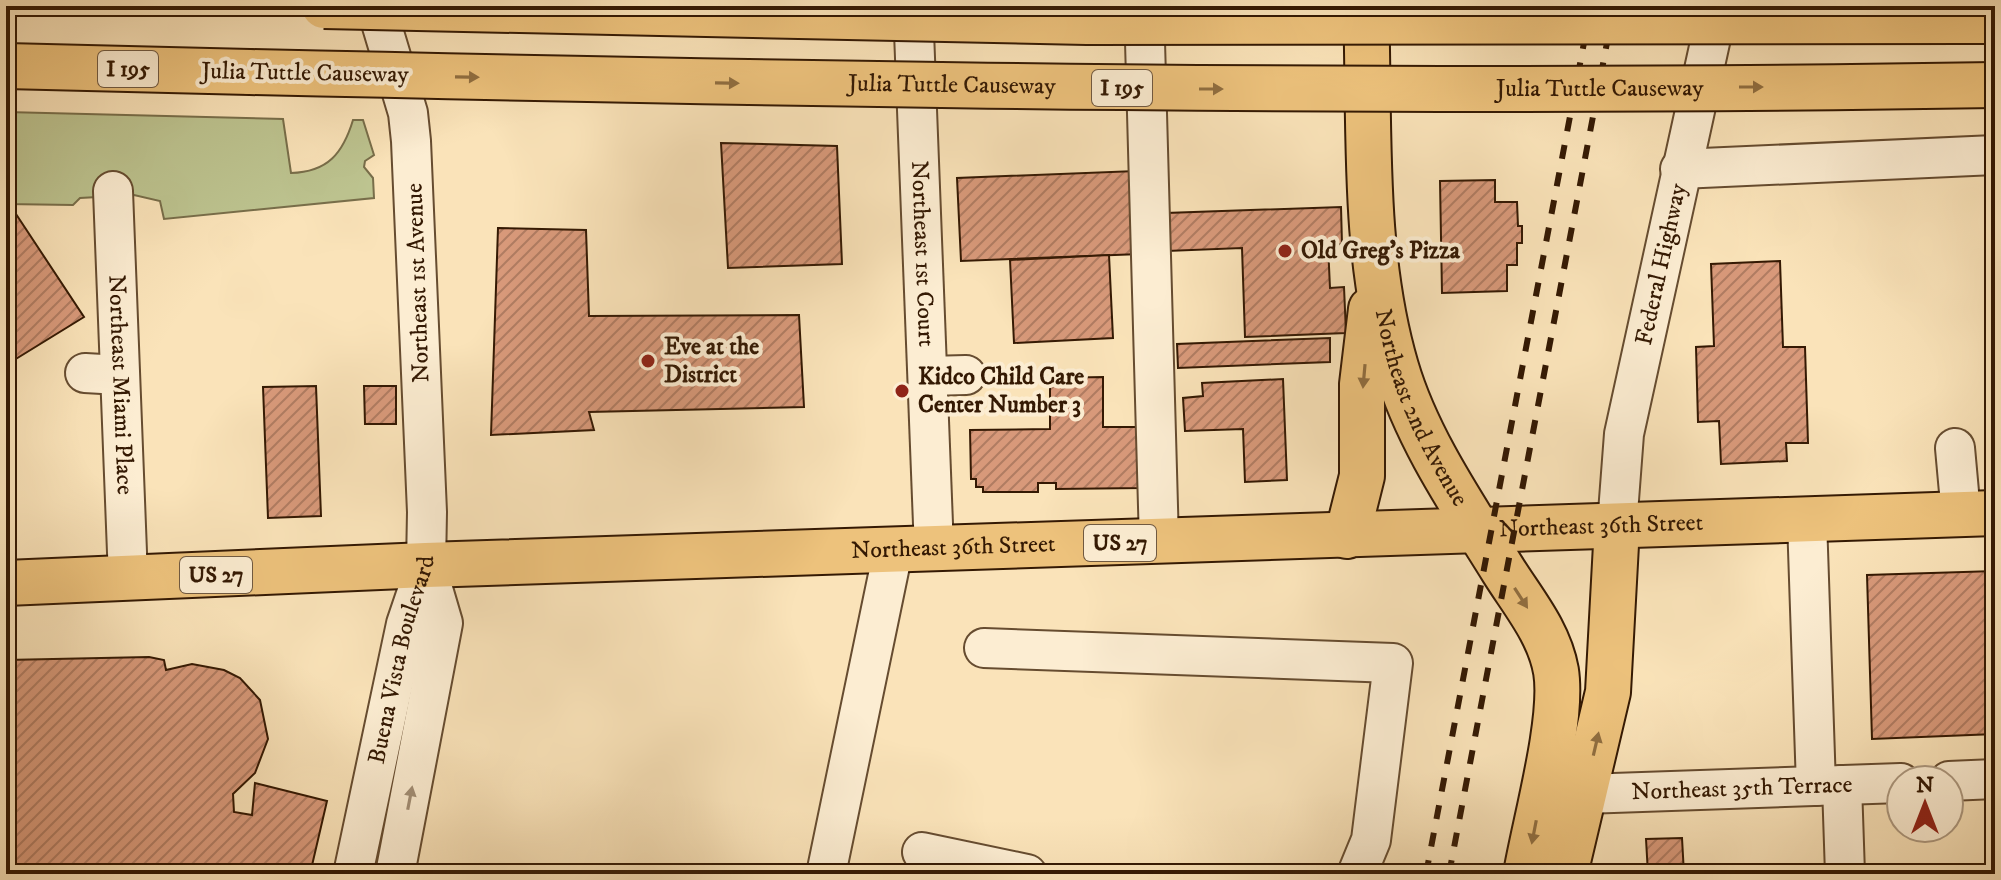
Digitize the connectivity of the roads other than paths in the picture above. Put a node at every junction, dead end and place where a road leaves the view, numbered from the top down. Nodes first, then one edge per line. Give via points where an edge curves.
1 (324, 6) edge
2 (376, 6) edge
3 (913, 6) edge
4 (1144, 6) edge
5 (1366, 6) edge
6 (1718, 6) edge
7 (1995, 21) edge
8 (6, 66) edge
9 (1995, 85) edge
10 (1995, 155) edge
11 (1680, 169) junction
12 (113, 191) dead end
13 (1375, 271) junction
14 (966, 375) dead end
15 (928, 376) junction
16 (1955, 448) dead end
17 (1978, 514) edge
18 (1807, 520) junction
19 (1617, 526) junction
20 (1480, 532) junction
21 (1347, 536) junction
22 (1159, 542) junction
23 (913, 551) junction
24 (426, 565) junction
25 (128, 578) junction
26 (6, 583) edge
27 (984, 648) dead end
28 (1995, 779) edge
29 (1965, 780) edge
30 (1885, 783) edge
31 (1829, 785) junction
32 (1584, 794) junction
33 (922, 852) dead end
34 (353, 874) edge
35 (395, 874) edge
36 (826, 874) edge
37 (1027, 874) edge
38 (1357, 874) edge
39 (1526, 874) edge
40 (1565, 874) edge
41 (1845, 874) edge

1 - 7 main road, bridge via 1087,22
2 - 24 street, Northeast 1st Avenue via 408,113 411,141
3 - 15 street, Northeast 1st Court
4 - 22 street
5 - 13 main road, Northeast 2nd Avenue
6 - 11 street, Federal Highway
8 -> 9 main road, Julia Tuttle Causeway / I 195, bridge via 1169,88
10 - 11 street
11 - 19 street, Federal Highway via 1624,434
12 - 25 street, Northeast Miami Place via 103,374
13 - 20 main road, Northeast 2nd Avenue via 1396,367 1415,418
13 -> 21 main road via 1362,384 1362,476
14 - 15 street
15 - 23 street, Northeast 1st Court
16 - 17 street
17 - 18 main road, Northeast 36th Street / US 27
18 - 19 main road, Northeast 36th Street / US 27
18 - 31 street
19 - 20 main road, Northeast 36th Street / US 27
32 -> 19 main road via 1608,692
20 - 21 main road, Northeast 36th Street / US 27
20 -> 39 main road, Northeast 2nd Avenue via 1546,636 1556,672 1556,712
21 - 22 main road, Northeast 36th Street / US 27
22 - 23 main road, Northeast 36th Street / US 27
23 - 24 main road, Northeast 36th Street / US 27
23 - 36 street
24 - 25 main road, Northeast 36th Street / US 27
24 - 34 street, Buena Vista Boulevard via 406,624
35 -> 24 street, Buena Vista Boulevard via 443,623
25 - 26 main road, Northeast 36th Street / US 27
27 - 38 street via 1393,663 1371,840
28 - 29 street
30 - 31 street, Northeast 35th Terrace
31 - 32 street, Northeast 35th Terrace
31 - 41 street
32 - 40 main road
33 - 37 street

